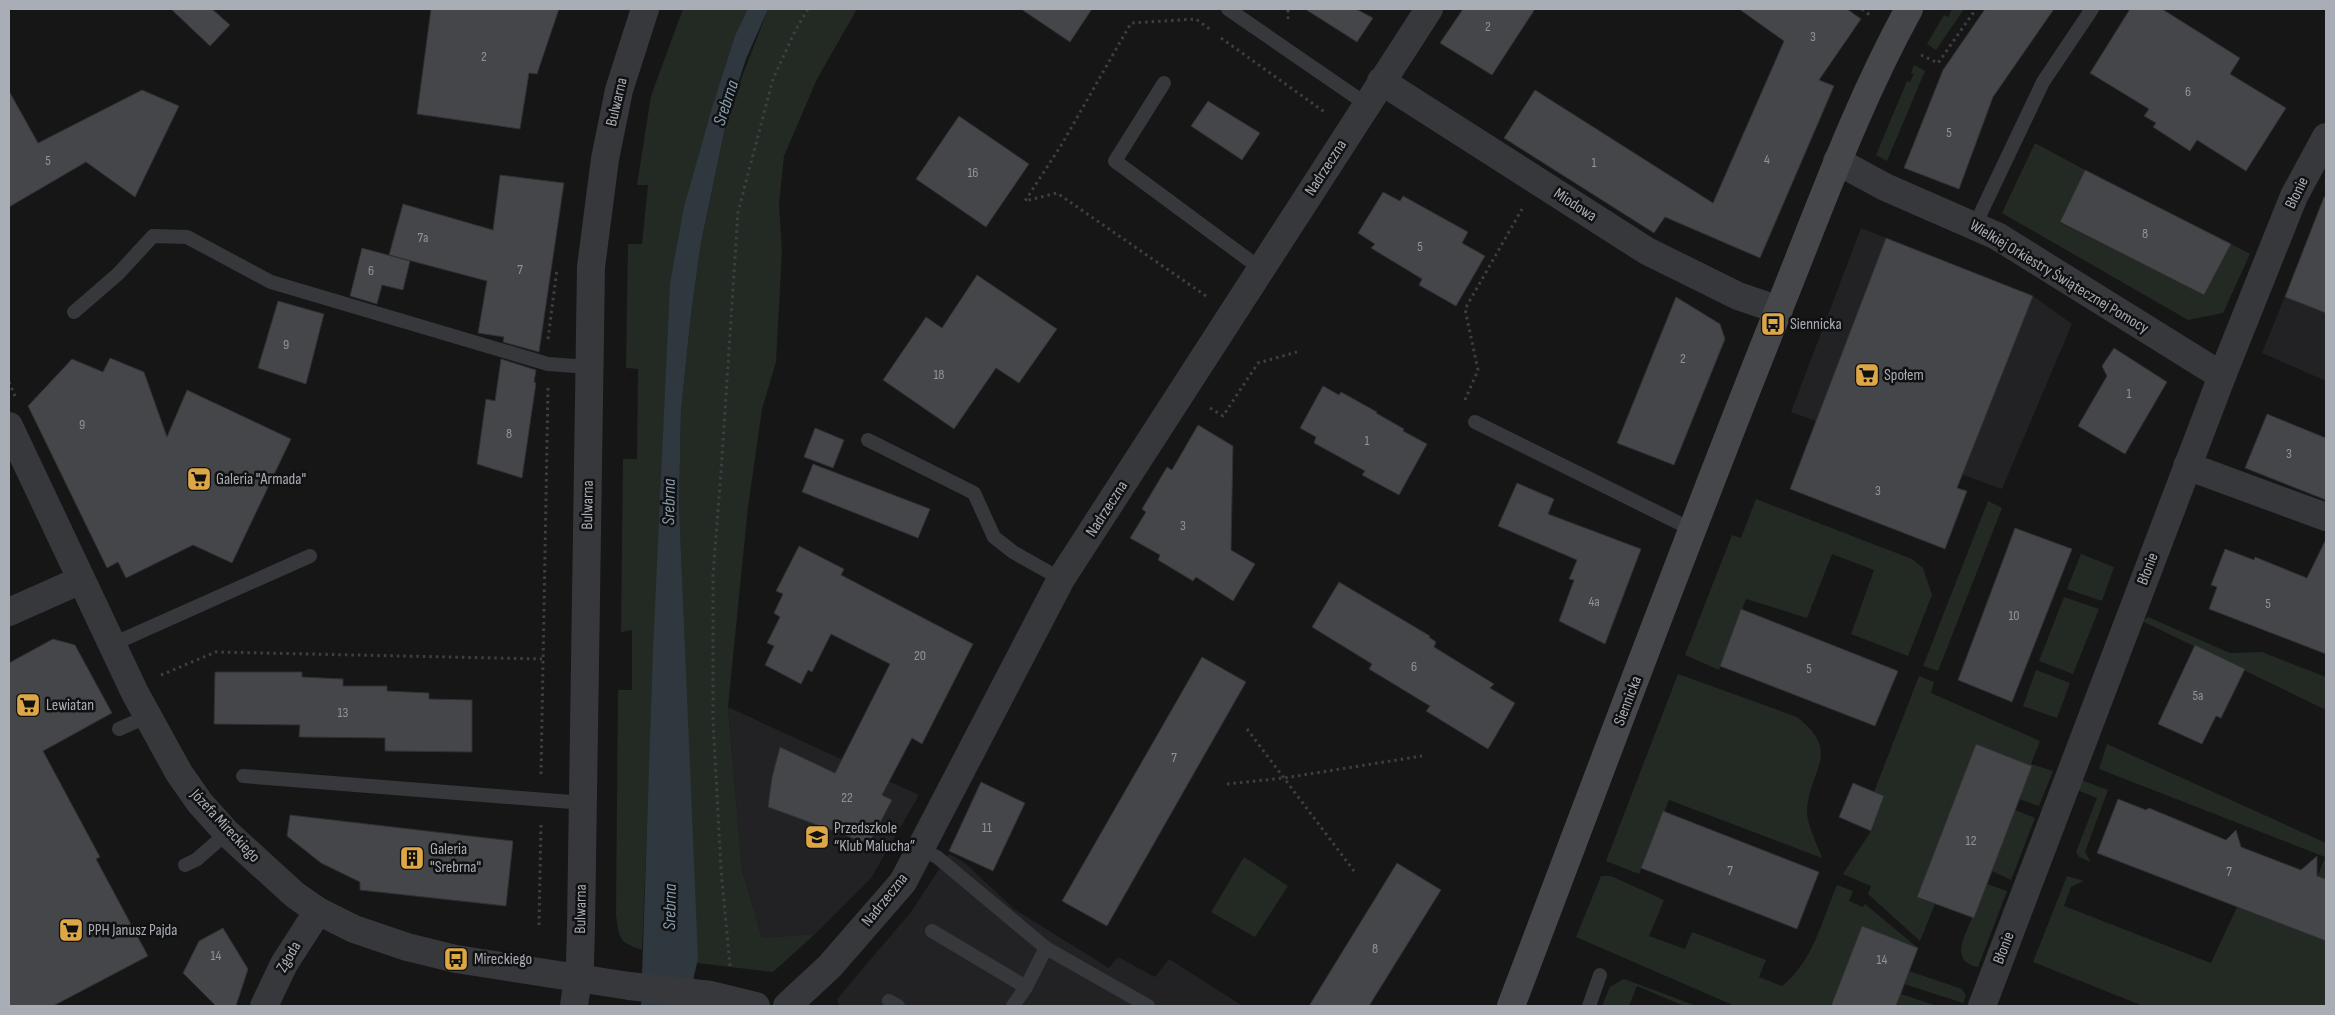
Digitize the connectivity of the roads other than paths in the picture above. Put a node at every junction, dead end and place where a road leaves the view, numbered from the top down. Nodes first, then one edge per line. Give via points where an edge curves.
1 (645, 9) edge
2 (1228, 9) edge
3 (1429, 9) edge
4 (1908, 9) edge
5 (2092, 9) edge
6 (1381, 81) junction
7 (1164, 83) dead end
8 (1366, 104) junction
9 (2326, 138) edge
10 (1837, 161) junction
11 (1975, 225) junction
12 (1261, 269) junction
13 (1779, 310) junction
14 (74, 312) dead end
15 (589, 367) junction
16 (2222, 376) junction
17 (1475, 422) dead end
18 (9, 426) edge
19 (868, 440) dead end
20 (2187, 466) junction
21 (2326, 517) edge
22 (1693, 530) junction
23 (310, 556) dead end
24 (1061, 579) junction
25 (81, 580) junction
26 (9, 612) edge
27 (113, 644) junction
28 (148, 716) junction
29 (119, 729) dead end
30 (243, 776) dead end
31 (584, 803) junction
32 (227, 833) junction
33 (920, 849) junction
34 (184, 866) dead end
35 (318, 911) junction
36 (932, 931) dead end
37 (1046, 948) junction
38 (1600, 975) dead end
39 (578, 978) junction
40 (1026, 987) junction
41 (264, 1006) edge
42 (574, 1006) edge
43 (756, 1006) edge
44 (788, 1006) edge
45 (1013, 1006) edge
46 (1148, 1006) edge
47 (1511, 1006) edge
48 (1589, 1006) edge
49 (1982, 1006) edge

1 - 15 street, Bulwarna via 619,90 604,159 592,267
2 - 8 lane
3 - 6 street, Nadrzeczna
4 - 10 main road, Siennicka
5 - 11 lane via 2043,82
6 - 8 street, Nadrzeczna
6 - 13 street, Miodowa via 1647,251 1738,296
7 - 12 lane via 1115,161
8 - 12 street, Nadrzeczna
9 - 16 street, Błonie via 2294,196
10 - 11 street, Wielkiej Orkiestry Świątecznej Pomocy via 1885,188
10 - 13 main road, Siennicka
11 - 16 street, Wielkiej Orkiestry Świątecznej Pomocy
12 - 24 street, Nadrzeczna
13 - 22 main road, Siennicka
14 - 15 lane via 118,274 153,236 187,237 271,282 548,364
15 - 31 street, Bulwarna
16 - 20 street, Błonie
17 - 22 lane
18 - 25 street, Józefa Mireckiego
19 - 24 lane via 974,493 994,537 1013,552
20 - 21 street
20 - 49 street, Błonie
22 - 47 main road, Siennicka
23 - 27 lane
24 - 33 street, Nadrzeczna
25 - 26 street
25 - 27 street, Józefa Mireckiego
27 - 28 street, Józefa Mireckiego
28 - 29 lane
28 - 32 street, Józefa Mireckiego via 179,773
30 - 31 lane
31 - 39 street, Bulwarna
32 - 34 lane via 196,860
32 - 35 street, Józefa Mireckiego
33 - 37 lane via 937,857
33 - 44 street, Nadrzeczna via 903,882 830,966
35 - 39 street, Józefa Mireckiego via 354,929 407,947 456,959
35 - 41 street, Zgoda via 284,964
36 - 40 lane
37 - 40 lane
37 - 46 lane
38 - 48 lane
39 - 42 street, Bulwarna
39 - 43 street, Józefa Mireckiego via 710,995
40 - 45 lane

